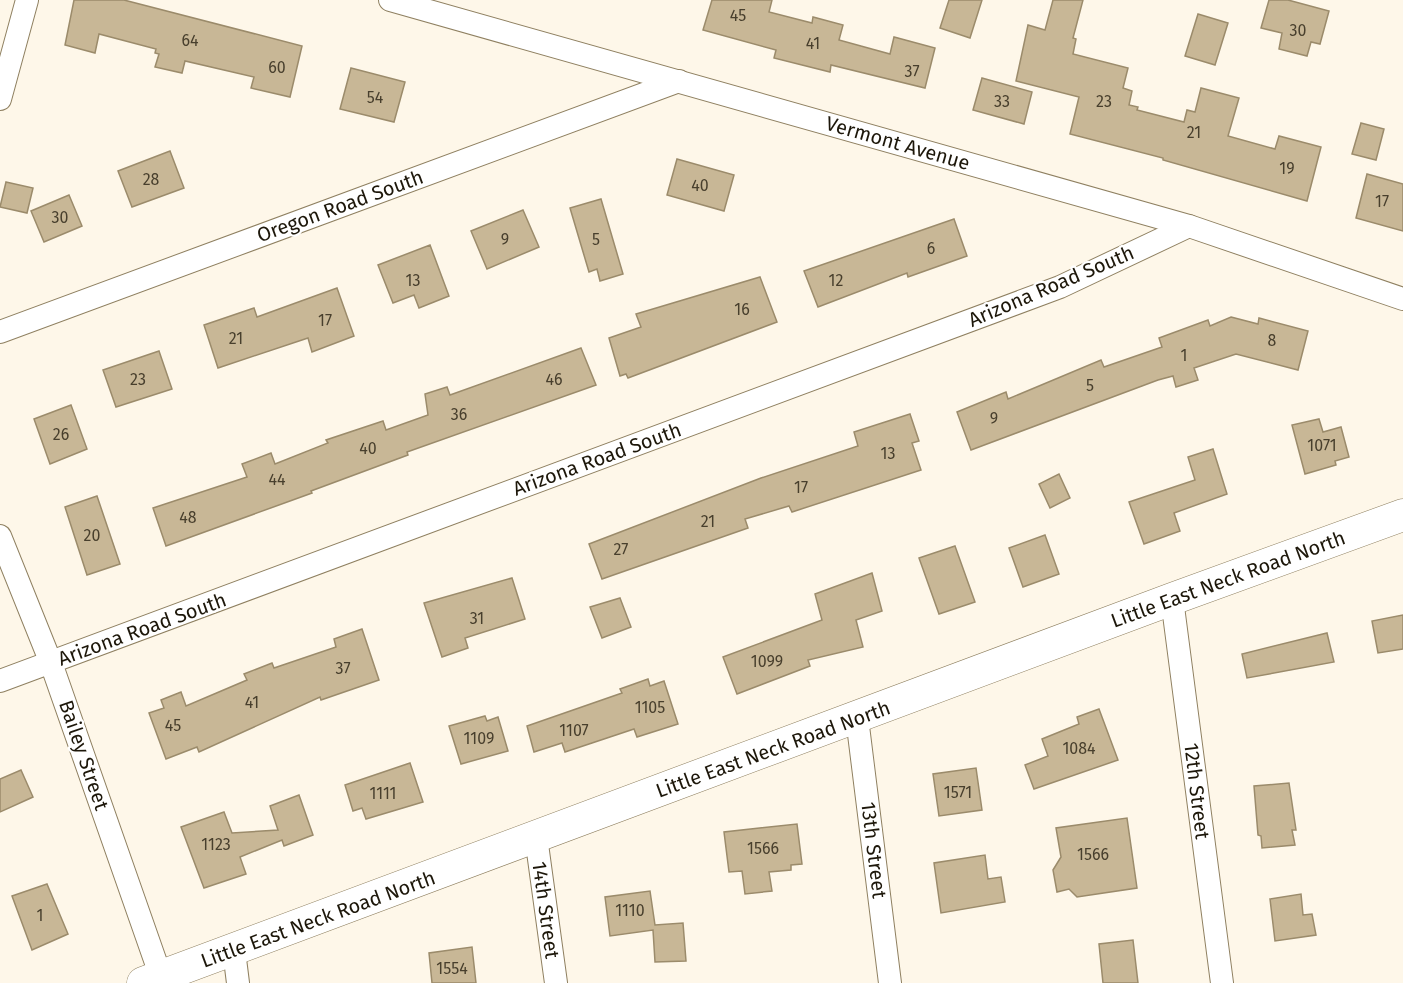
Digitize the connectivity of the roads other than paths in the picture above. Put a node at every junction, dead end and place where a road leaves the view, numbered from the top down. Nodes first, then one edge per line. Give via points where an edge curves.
1 (27, 0) edge
2 (390, 0) edge
3 (679, 81) junction
4 (0, 99) edge
5 (1189, 226) junction
6 (1403, 299) edge
7 (0, 332) edge
8 (1403, 515) edge
9 (0, 536) edge
10 (1172, 599) junction
11 (51, 663) junction
12 (0, 681) edge
13 (857, 718) junction
14 (536, 837) junction
15 (234, 951) junction
16 (152, 980) edge
17 (238, 983) edge
18 (556, 983) edge
19 (890, 983) edge
20 (1222, 983) edge

1 - 4 street
2 - 3 street, Vermont Avenue
3 - 5 street, Vermont Avenue
3 - 7 street, Oregon Road South
5 - 6 street, Vermont Avenue
5 - 11 street, Arizona Road South via 1060,287
8 - 10 main road, Little East Neck Road North
9 - 11 street, Bailey Street
10 - 13 main road, Little East Neck Road North
10 - 20 street, 12th Street
11 - 12 street, Arizona Road South
11 - 16 street, Bailey Street
13 - 14 main road, Little East Neck Road North
13 - 19 street, 13th Street
14 - 15 main road, Little East Neck Road North
14 - 18 street, 14th Street
15 - 16 main road, Little East Neck Road North
15 - 17 street

